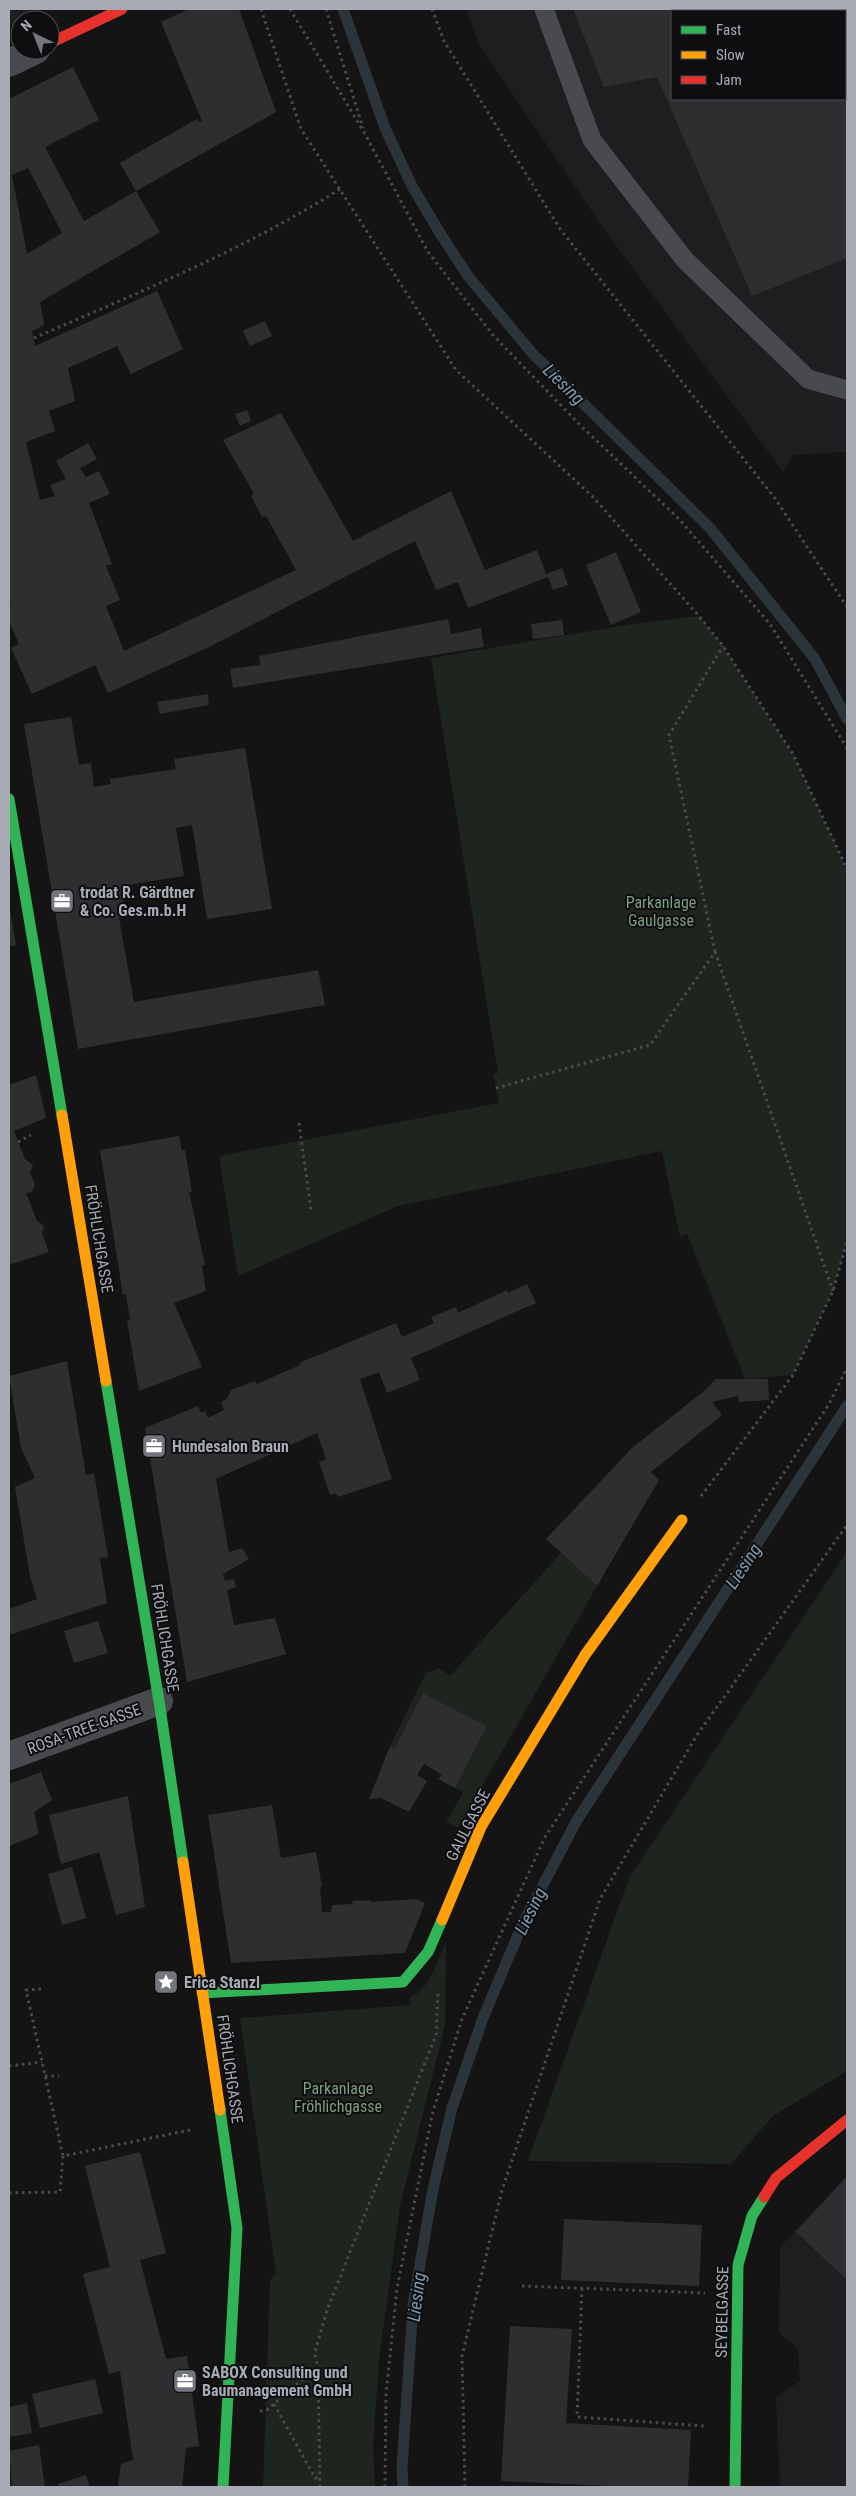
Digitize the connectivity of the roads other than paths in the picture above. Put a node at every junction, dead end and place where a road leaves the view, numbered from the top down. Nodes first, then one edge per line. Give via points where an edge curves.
1 (122, 9) edge
2 (544, 9) edge
3 (60, 38) edge
4 (847, 390) edge
5 (9, 800) edge
6 (682, 1520) road end
7 (159, 1701) junction
8 (9, 1756) edge
9 (202, 1993) junction
10 (847, 2120) edge
11 (223, 2487) edge
12 (734, 2487) edge

1 - 3 street
2 - 4 lane via 592,140 685,260 808,379
5 - 7 street, FRÖHLICHGASSE
6 - 9 street, GAULGASSE via 585,1655 481,1827 428,1952 404,1982
7 - 8 street, ROSA-TREE-GASSE
7 - 9 street, FRÖHLICHGASSE
9 - 11 street, FRÖHLICHGASSE via 237,2228
10 - 12 street, SEYBELGASSE via 776,2178 752,2216 738,2265

